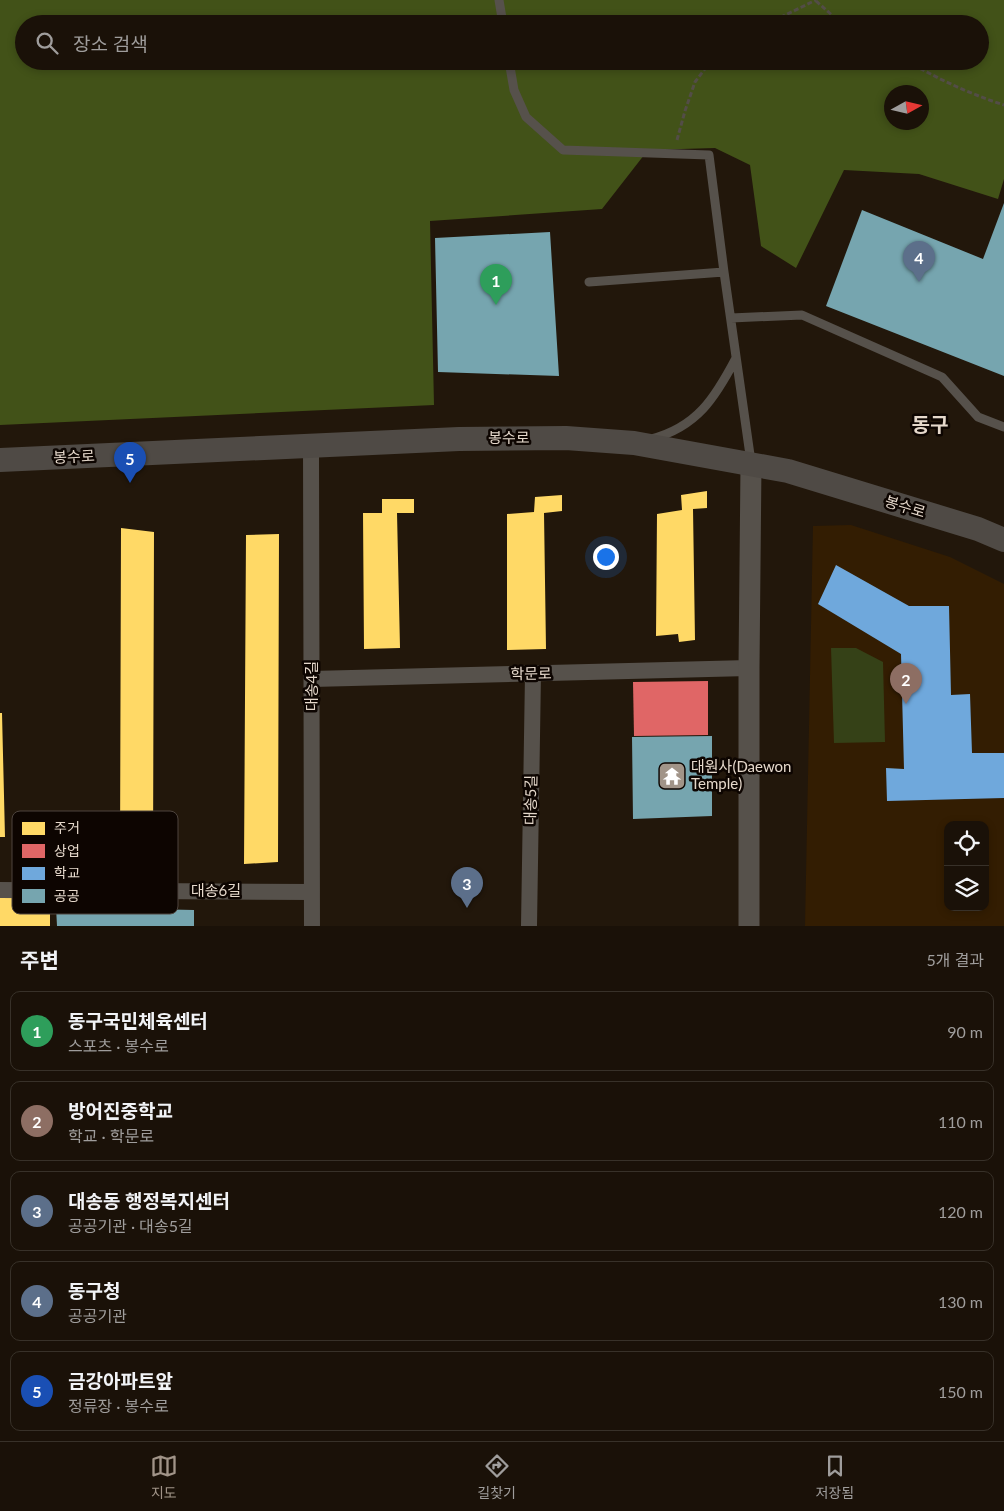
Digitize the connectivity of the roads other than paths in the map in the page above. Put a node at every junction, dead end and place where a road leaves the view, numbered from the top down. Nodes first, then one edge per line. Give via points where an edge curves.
1 (499, 0) edge
2 (502, 15) edge
3 (511, 70) edge
4 (724, 272) junction
5 (590, 282) dead end
6 (731, 318) junction
7 (736, 358) junction
8 (1004, 427) edge
9 (634, 443) junction
10 (312, 446) junction
11 (0, 460) edge
12 (751, 464) junction
13 (1004, 540) edge
14 (749, 668) junction
15 (533, 674) junction
16 (312, 679) junction
17 (178, 891) edge
18 (312, 892) junction
19 (312, 926) edge
20 (530, 926) edge
21 (749, 926) edge

1 - 2 lane
3 - 4 lane via 514,90 526,117 563,150 709,155
4 - 5 lane
4 - 6 lane
6 - 7 lane
6 - 8 lane via 802,315 942,377 978,417
7 - 9 lane via 712,400 696,416 681,428
7 - 12 lane
9 - 10 main road, 봉수로 via 566,438 459,438
9 - 12 main road, 봉수로
10 - 11 main road, 봉수로
10 - 16 street, 대송4길
12 - 13 main road, 봉수로 via 788,471 978,529
12 - 14 street
14 - 15 street, 학문로
14 - 21 street
15 - 16 street, 학문로
15 - 20 street, 대송5길
16 - 18 street, 대송4길
17 - 18 street, 대송6길
18 - 19 street, 대송4길

